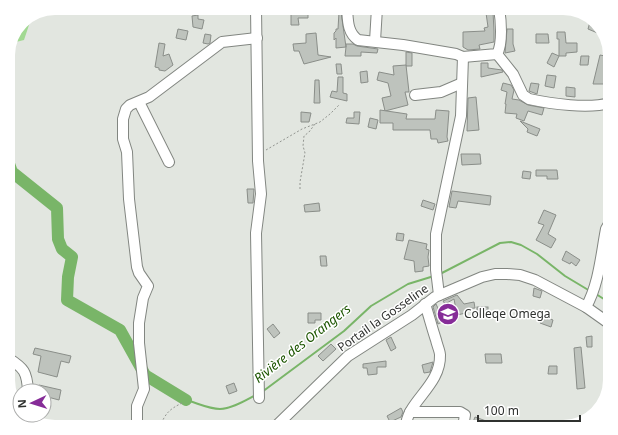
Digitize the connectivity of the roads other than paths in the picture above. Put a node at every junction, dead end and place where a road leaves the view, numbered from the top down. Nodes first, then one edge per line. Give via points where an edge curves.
1 (256, 15) edge
2 (348, 15) edge
3 (377, 15) edge
4 (500, 15) edge
5 (257, 38) junction
6 (375, 42) junction
7 (497, 54) junction
8 (463, 57) junction
9 (462, 83) junction
10 (415, 95) dead end
11 (139, 102) junction
12 (603, 105) edge
13 (169, 162) dead end
14 (603, 247) edge
15 (439, 295) junction
16 (589, 303) junction
17 (425, 304) junction
18 (603, 317) edge
19 (15, 363) edge
20 (27, 383) edge
21 (259, 398) dead end
22 (410, 412) junction
23 (137, 420) edge
24 (283, 420) edge
25 (406, 420) edge
26 (464, 420) edge

1 - 5 street
2 - 6 street via 349,30 354,37
3 - 6 street
4 - 7 street via 500,47
5 - 11 street via 222,42 149,98
5 - 21 street via 258,161 261,194 256,233
6 - 8 street
7 - 8 street
7 - 12 street via 513,74 523,95 529,99
8 - 9 street
9 - 10 street via 441,92
9 - 15 street via 461,116 436,234
11 - 13 street
11 - 23 street via 126,109 123,119 137,267 148,286 138,323 144,383 137,406
14 - 16 street via 597,282
15 - 16 street, Portail la Gosseline via 482,277 507,274 520,275
15 - 17 street, Portail la Gosseline
16 - 18 street, Portail la Gosseline
17 - 22 street via 440,355 439,365 433,380
17 - 24 street, Portail la Gosseline via 412,316 348,356
19 - 20 street via 24,369
22 - 25 street
22 - 26 street via 460,412 465,415

